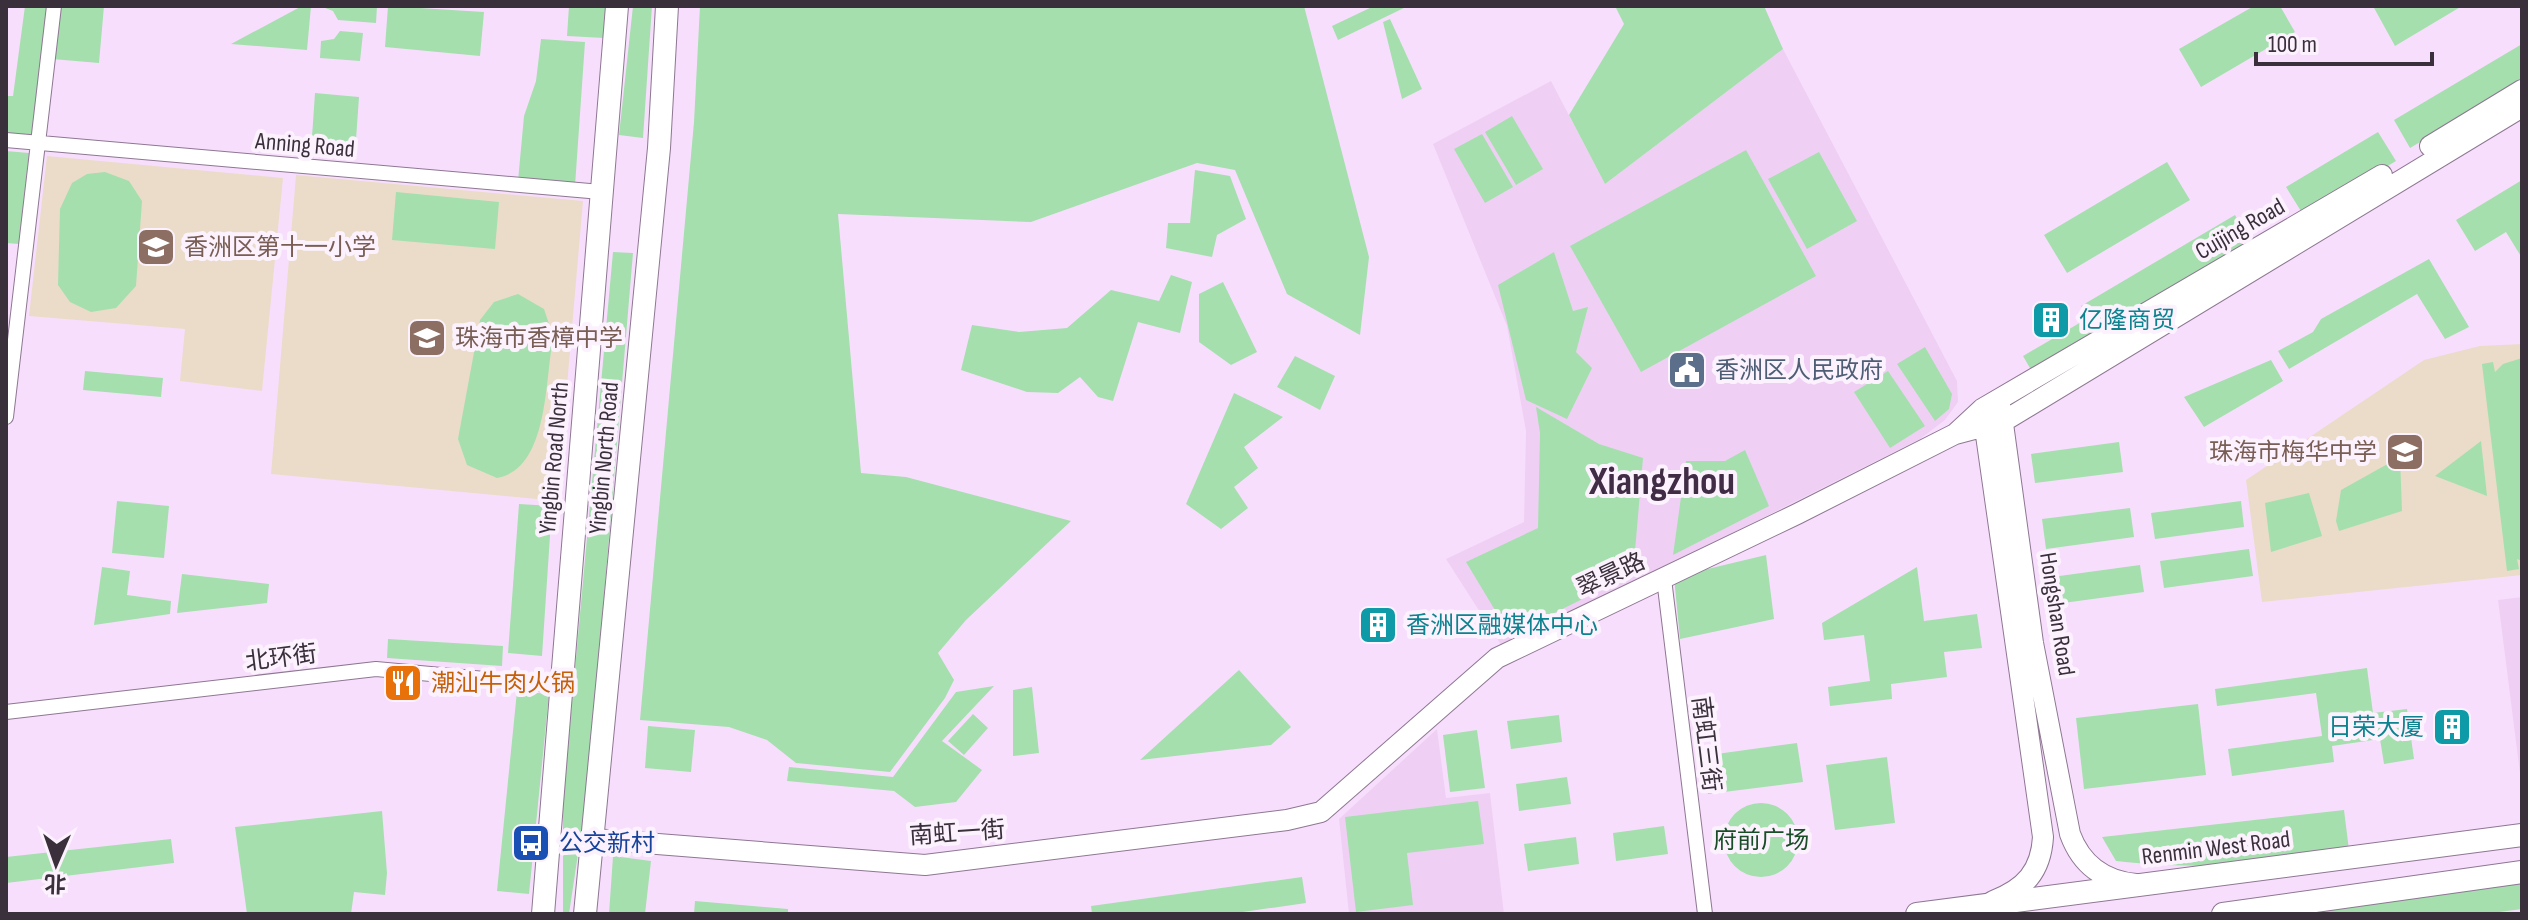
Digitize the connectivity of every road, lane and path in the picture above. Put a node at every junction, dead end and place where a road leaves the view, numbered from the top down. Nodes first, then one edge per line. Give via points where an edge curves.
1 (54, 6) edge
2 (617, 6) edge
3 (667, 6) edge
4 (2522, 90) edge
5 (2522, 107) edge
6 (6, 140) edge
7 (39, 144) junction
8 (601, 192) junction
9 (1993, 414) junction
10 (6, 417) edge
11 (1664, 579) junction
12 (561, 686) junction
13 (6, 712) edge
14 (1321, 812) joint
15 (550, 831) junction
16 (2522, 835) edge
17 (594, 839) junction
18 (2522, 872) edge
19 (2140, 884) junction
20 (1973, 906) junction
21 (586, 912) edge
22 (543, 914) edge
23 (557, 914) edge
24 (1705, 914) edge
25 (1917, 914) edge
26 (2223, 914) edge

1 - 7 street
2 - 8 main road, Yingbin Road North
3 - 17 main road, Yingbin North Road via 659,148
4 - 9 main road, Cuijing Road
5 - 9 main road, Cuijing Road
6 - 7 street, Anning Road
7 - 8 street, Anning Road
7 - 10 street
8 - 12 main road, Yingbin Road North
9 - 11 main road, 翠景路
9 - 19 main road, Hongshan Road via 2070,834 2079,855 2097,872
9 - 20 main road, Hongshan Road via 2043,837 2037,869 2021,887
11 - 14 main road, 翠景路 via 1497,658
11 - 24 street, 南虹三街
12 - 13 street, 北环街 via 376,669
12 - 15 main road, Yingbin Road North
14 - 17 main road, 南虹一街 via 925,865
15 - 22 main road, Yingbin Road North
15 - 23 main road via 559,882
16 - 19 main road, Renmin West Road
17 - 21 main road, Yingbin North Road
18 - 26 main road
19 - 20 main road, Renmin West Road
20 - 25 main road, Renmin West Road

